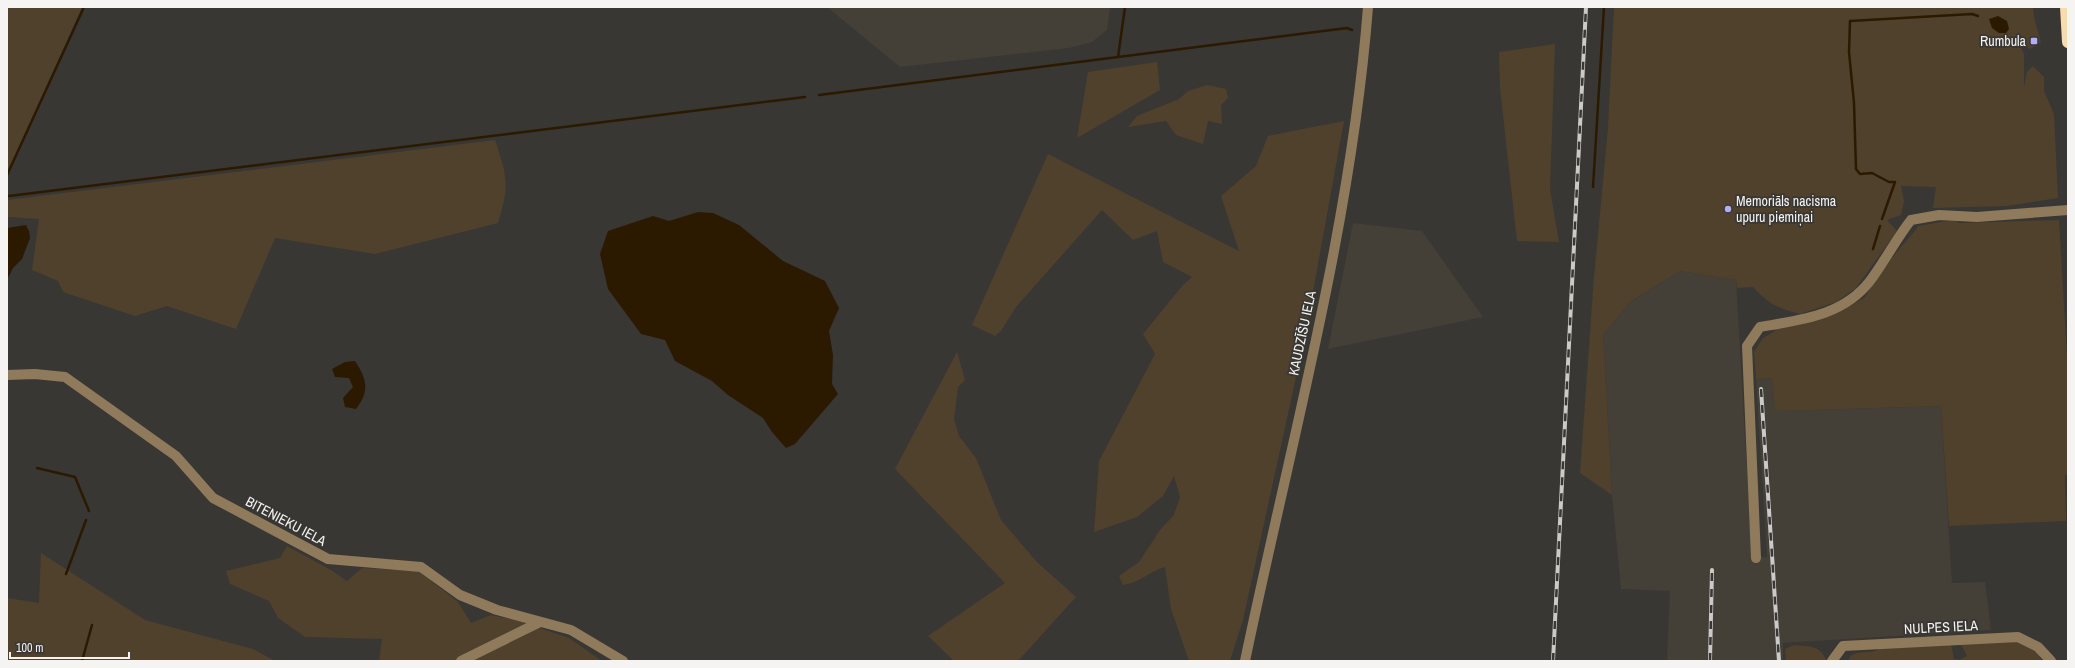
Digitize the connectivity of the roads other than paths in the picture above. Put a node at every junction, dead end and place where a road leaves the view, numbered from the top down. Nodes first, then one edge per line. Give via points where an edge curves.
1 (1368, 7) edge
2 (2066, 7) edge
3 (2068, 42) edge
4 (2068, 210) edge
5 (7, 375) edge
6 (1756, 558) dead end
7 (540, 622) junction
8 (461, 661) edge
9 (623, 661) edge
10 (1245, 661) edge
11 (1832, 661) edge
12 (2051, 661) edge

1 - 10 street, KAUDZĪŠU IELA via 1358,109 1326,290
2 - 3 highway
4 - 6 street via 1977,217 1939,215 1911,220 1869,281 1847,303 1820,316 1760,326 1747,346
5 - 7 street, BITENIEKU IELA via 65,377 176,456 213,498 328,559 421,567 460,595 497,610
7 - 8 street
7 - 9 street, BITENIEKU IELA via 571,630
11 - 12 street, NULPES IELA via 1843,646 2018,637 2038,647

